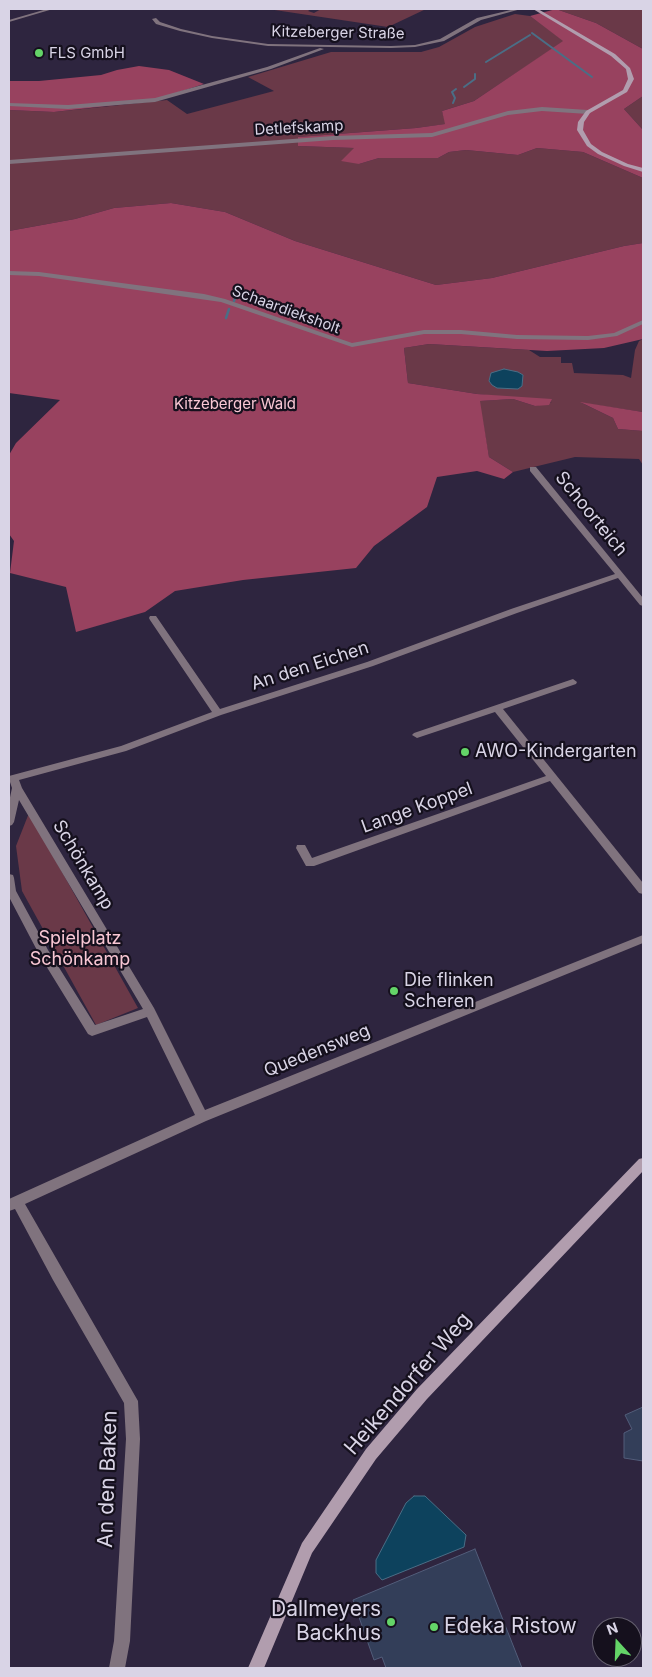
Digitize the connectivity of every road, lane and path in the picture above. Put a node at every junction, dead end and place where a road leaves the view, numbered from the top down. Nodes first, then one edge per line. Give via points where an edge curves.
1 (51, 9) edge
2 (519, 9) edge
3 (535, 9) edge
4 (154, 19) dead end
5 (9, 21) edge
6 (329, 47) junction
7 (9, 105) edge
8 (588, 112) junction
9 (9, 162) edge
10 (643, 170) edge
11 (9, 272) edge
12 (643, 322) edge
13 (533, 469) dead end
14 (619, 574) junction
15 (643, 603) edge
16 (154, 618) dead end
17 (573, 682) dead end
18 (496, 708) junction
19 (218, 713) junction
20 (417, 735) dead end
21 (552, 777) junction
22 (13, 782) edge
23 (9, 822) edge
24 (301, 848) dead end
25 (9, 878) edge
26 (643, 890) edge
27 (643, 939) edge
28 (150, 1011) junction
29 (202, 1117) junction
30 (643, 1164) edge
31 (13, 1203) edge
32 (117, 1668) edge
33 (256, 1668) edge

1 - 5 street
2 - 6 street, Kitzeberger Straße via 479,19 442,40 425,44
3 - 8 street via 628,68 631,79 625,91
4 - 6 street, Kitzeberger Straße via 180,30 231,40
6 - 7 street via 155,100 68,107
8 - 9 street, Detlefskamp via 542,109 508,113 432,135 333,138
8 - 10 street via 580,130 589,145 615,161
11 - 12 street, Schaardieksholt via 223,300 352,346 424,332 517,338 588,338 615,335
13 - 14 street, Schoorteich
14 - 15 street, Schoorteich
14 - 19 street, An den Eichen via 370,664
16 - 19 street
17 - 18 street
18 - 20 street
18 - 21 street
19 - 22 street, An den Eichen via 123,749
21 - 24 street, Lange Koppel via 310,863
21 - 26 street
22 - 23 street
22 - 28 street, Schönkamp
25 - 28 street via 11,891 44,953 92,1031
27 - 29 street, Quedensweg
28 - 29 street, Schönkamp
29 - 31 street, Quedensweg
30 - 33 street, Heikendorfer Weg via 422,1394 371,1454 308,1548
31 - 32 street, An den Baken via 131,1401 133,1439 122,1641

